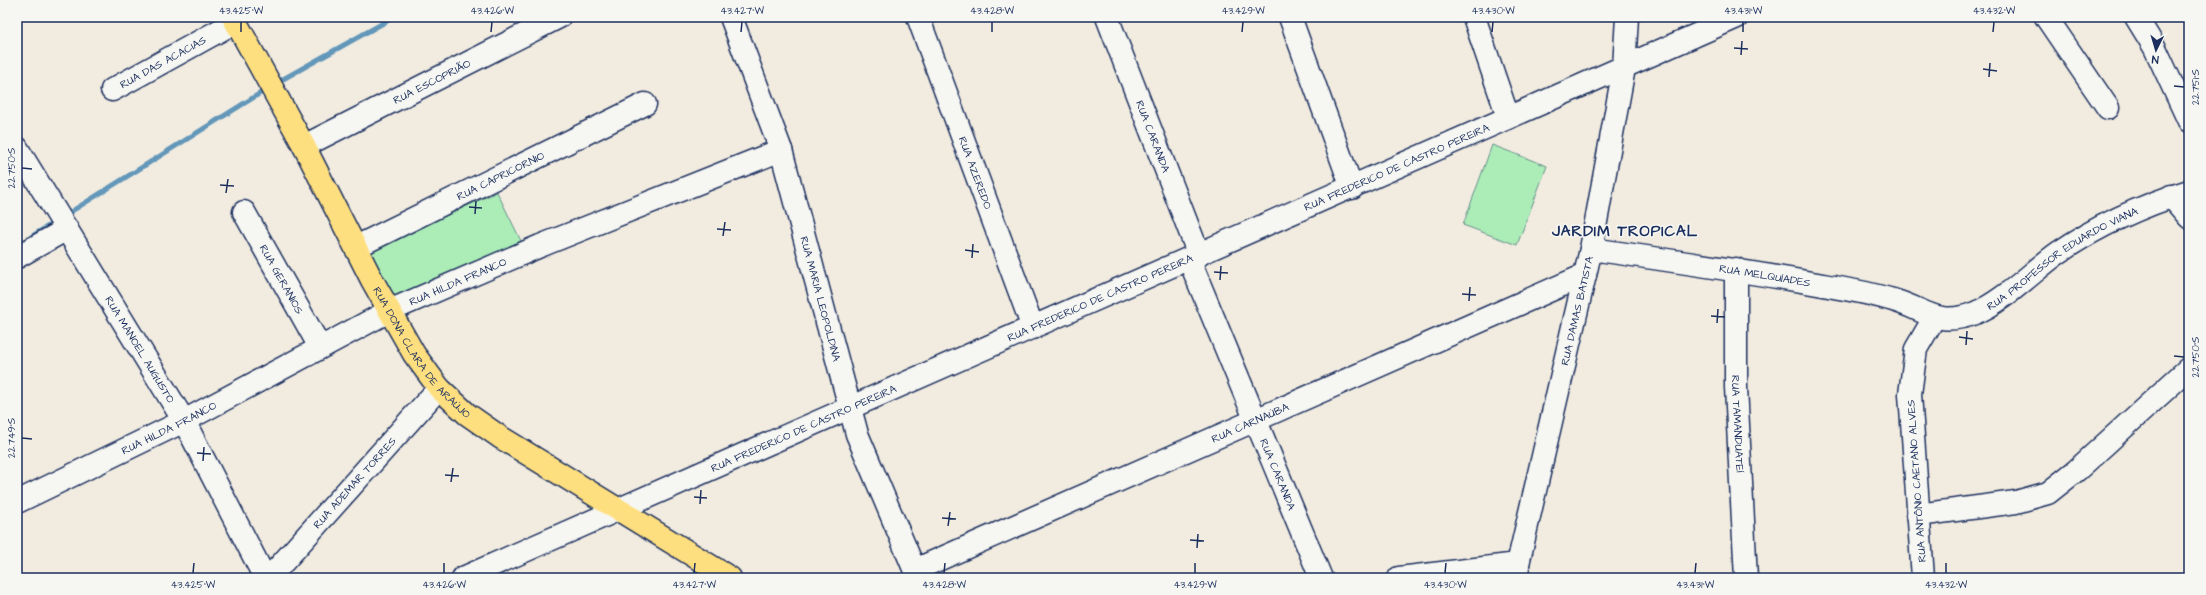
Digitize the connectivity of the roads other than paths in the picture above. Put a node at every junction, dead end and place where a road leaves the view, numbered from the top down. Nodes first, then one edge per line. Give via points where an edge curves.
1 (559, 17) edge
2 (731, 17) edge
3 (918, 17) edge
4 (1107, 17) edge
5 (1290, 17) edge
6 (1474, 17) edge
7 (1627, 17) edge
8 (1736, 17) edge
9 (2046, 17) edge
10 (2136, 17) edge
11 (234, 20) edge
12 (1624, 68) junction
13 (112, 90) dead end
14 (645, 104) dead end
15 (2108, 108) dead end
16 (1508, 117) junction
17 (2189, 121) edge
18 (304, 146) junction
19 (17, 148) edge
20 (781, 150) junction
21 (1352, 188) junction
22 (2180, 193) edge
23 (244, 212) dead end
24 (2189, 217) edge
25 (63, 223) junction
26 (356, 247) junction
27 (1591, 249) junction
28 (17, 257) edge
29 (1194, 257) junction
30 (1736, 270) junction
31 (1585, 275) junction
32 (389, 311) junction
33 (1934, 318) junction
34 (1033, 328) junction
35 (320, 347) junction
36 (2189, 368) edge
37 (439, 388) junction
38 (850, 408) junction
39 (1256, 420) junction
40 (184, 421) junction
41 (17, 502) edge
42 (619, 510) junction
43 (1918, 515) junction
44 (1518, 571) edge
45 (917, 574) edge
46 (265, 578) edge
47 (269, 578) edge
48 (463, 578) edge
49 (730, 578) edge
50 (1321, 578) edge
51 (1399, 578) edge
52 (1746, 578) edge
53 (1923, 578) edge

1 - 18 street, RUA ESCOPRIÃO
2 - 20 street, RUA MARIA LEOPOLDINA
3 - 34 street, RUA AZEREDO
4 - 29 street, RUA CARANDA
5 - 21 street
6 - 16 street
7 - 12 street, RUA DAMAS BATISTA
8 - 12 street, RUA FREDERICO DE CASTRO PEREIRA
9 - 15 street
10 - 17 street via 2156,48
11 - 13 street, RUA DAS ACACIAS
11 - 18 main road, RUA DONA CLARA DE ARAÚJO
12 - 16 street, RUA FREDERICO DE CASTRO PEREIRA
12 - 27 street, RUA DAMAS BATISTA
14 - 26 street, RUA CAPRICORNIO
16 - 21 street, RUA FREDERICO DE CASTRO PEREIRA
18 - 26 main road, RUA DONA CLARA DE ARAÚJO
19 - 25 street, RUA MANOEL AUGUSTO
20 - 32 street, RUA HILDA FRANCO via 540,246
20 - 38 street, RUA MARIA LEOPOLDINA
21 - 29 street, RUA FREDERICO DE CASTRO PEREIRA
22 - 24 street
22 - 33 street, RUA PROFESSOR EDUARDO VIANA via 2088,234 2059,252 1992,305 1958,318
23 - 35 street, RUA GERANIOS
25 - 28 street
25 - 40 street, RUA MANOEL AUGUSTO
26 - 32 main road, RUA DONA CLARA DE ARAÚJO
27 - 30 street, RUA MELQUÍADES
27 - 31 street, RUA DAMAS BATISTA
29 - 34 street, RUA FREDERICO DE CASTRO PEREIRA
29 - 39 street, RUA CARANDA
30 - 33 street, RUA MELQUÍADES via 1895,300
30 - 52 street, RUA TAMANDUATEÍ via 1736,387
31 - 39 street, RUA CARNAÚBA
31 - 44 street, RUA DAMAS BATISTA
32 - 35 street, RUA HILDA FRANCO
32 - 37 main road, RUA DONA CLARA DE ARAÚJO via 414,354
33 - 43 street, RUA ANTÔNIO CAETANO ALVES via 1916,349 1910,394
34 - 38 street, RUA FREDERICO DE CASTRO PEREIRA
35 - 40 street, RUA HILDA FRANCO
36 - 43 street via 2077,470 2048,493 2016,502
37 - 42 main road, RUA DONA CLARA DE ARAÚJO via 467,414 500,437
37 - 47 street, RUA ADEMAR TORRES
38 - 42 street, RUA FREDERICO DE CASTRO PEREIRA
38 - 45 street, RUA MARIA LEOPOLDINA via 858,434
39 - 45 street, RUA CARNAÚBA
39 - 50 street, RUA CARANDA
40 - 41 street, RUA HILDA FRANCO
40 - 46 street, RUA MANOEL AUGUSTO
42 - 48 street, RUA FREDERICO DE CASTRO PEREIRA
42 - 49 main road, RUA DONA CLARA DE ARAÚJO
43 - 53 street, RUA ANTÔNIO CAETANO ALVES
44 - 51 street

